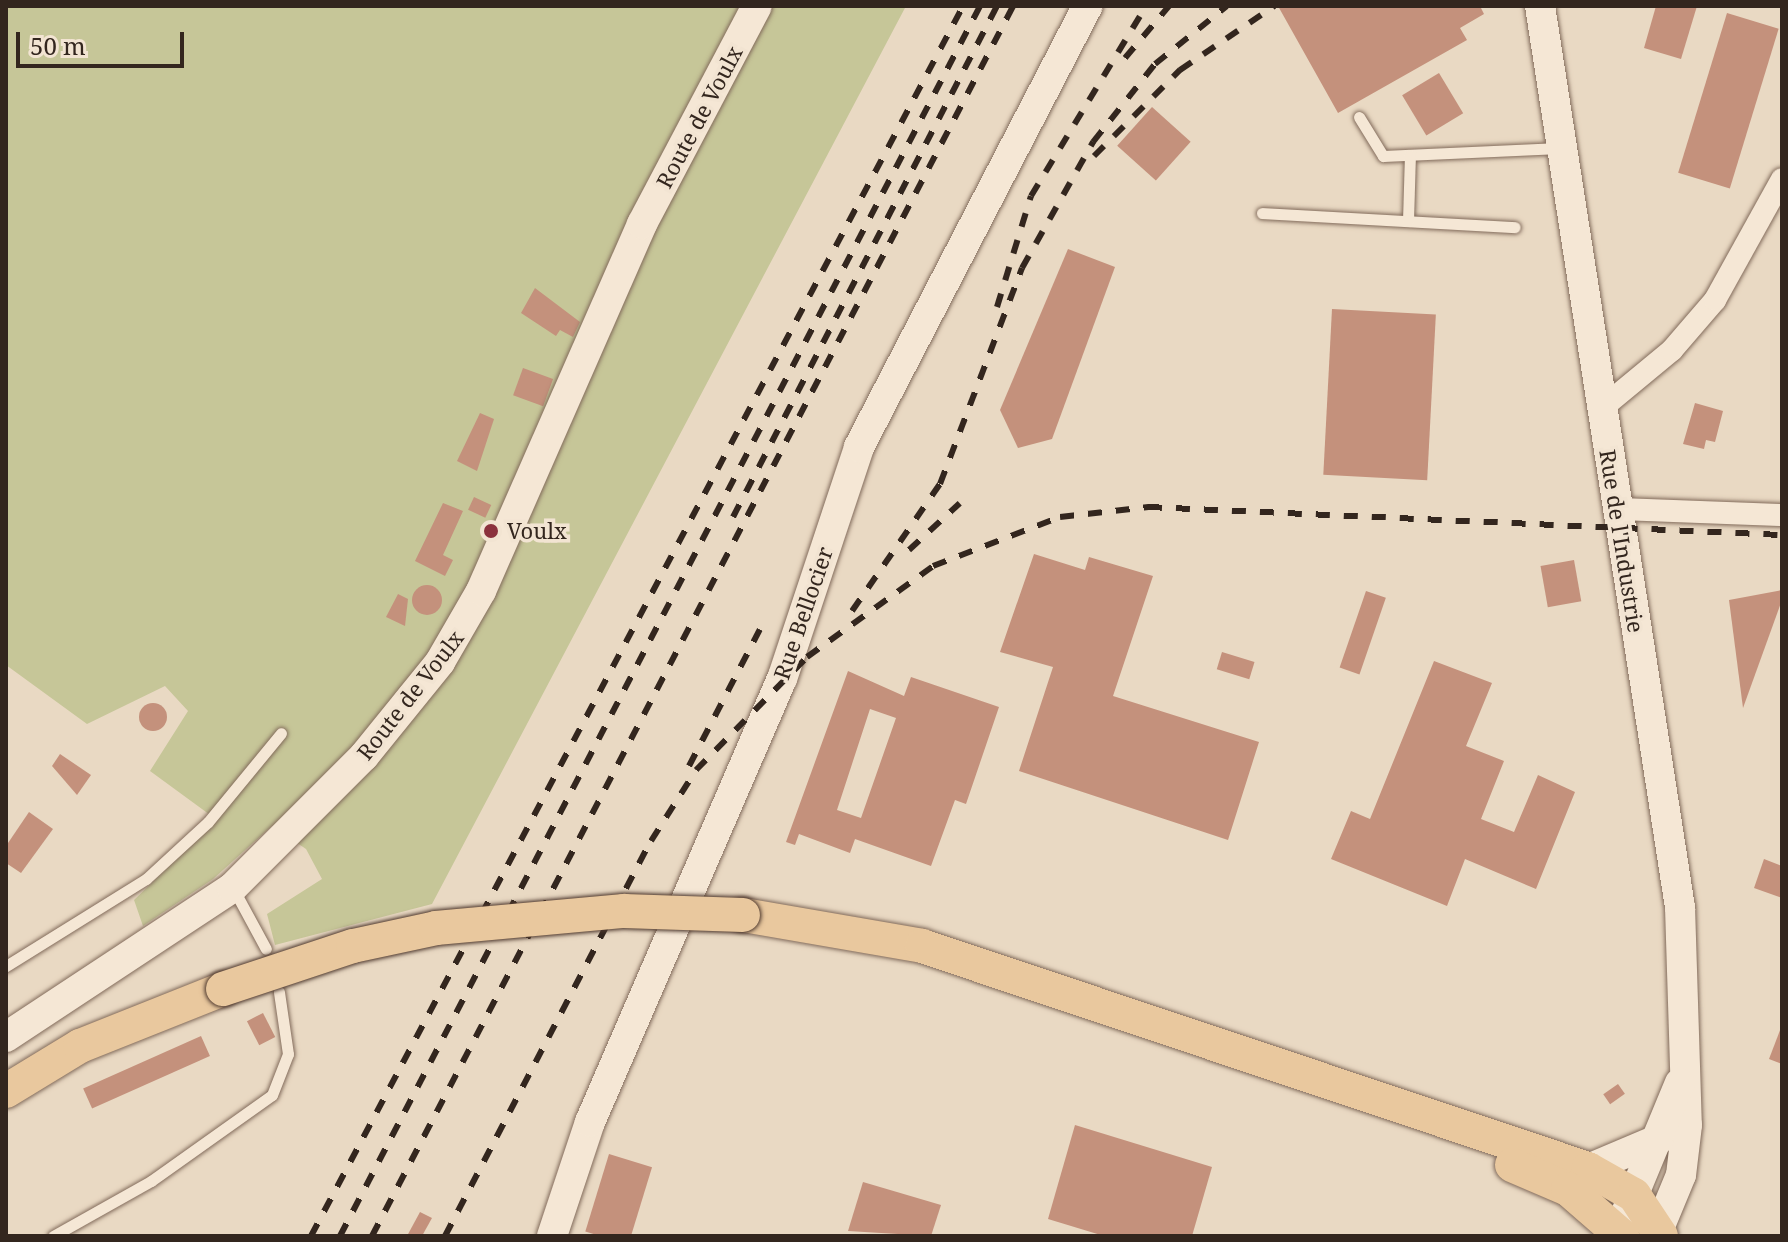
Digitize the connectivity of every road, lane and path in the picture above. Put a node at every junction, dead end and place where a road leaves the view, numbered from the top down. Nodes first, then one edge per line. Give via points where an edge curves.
1 (757, 6) edge
2 (1088, 6) edge
3 (1540, 6) edge
4 (1359, 117) dead end
5 (1562, 148) junction
6 (1410, 155) junction
7 (1782, 179) edge
8 (1262, 213) dead end
9 (1408, 221) junction
10 (1515, 227) dead end
11 (1602, 408) junction
12 (1618, 509) junction
13 (1782, 515) edge
14 (281, 733) dead end
15 (232, 888) junction
16 (266, 949) dead end
17 (6, 966) edge
18 (279, 992) dead end
19 (6, 1037) edge
20 (1682, 1078) junction
21 (1324, 1085) junction
22 (6, 1091) edge
23 (1659, 1139) junction
24 (1588, 1169) junction
25 (1655, 1214) edge
26 (1621, 1233) edge
27 (53, 1236) edge
28 (552, 1236) edge

1 - 15 main road, Route de Voulx via 642,224 463,627 364,756
2 - 28 main road, Rue Bellocier via 859,447 782,679 590,1122
3 - 5 main road, Rue de l'Industrie
4 - 6 lane via 1383,156
5 - 6 lane
5 - 11 main road, Rue de l'Industrie
6 - 9 lane
7 - 11 street via 1715,300 1672,350
8 - 9 lane
9 - 10 lane
11 - 12 main road, Rue de l'Industrie
12 - 13 street
12 - 20 main road, Rue de l'Industrie via 1680,907
14 - 17 lane via 208,822 146,879
15 - 16 lane
15 - 19 main road, Route de Voulx
18 - 27 lane via 288,1054 272,1095 151,1181
20 - 23 main road
20 - 25 main road, Rue de l'Industrie via 1687,1125
21 - 22 main road, bridge via 922,946 743,915 608,911 436,928 223,989 80,1046
21 - 24 main road
21 - 26 main road via 1568,1189
23 - 24 main road
23 - 25 main road
24 - 25 main road
25 - 26 main road

